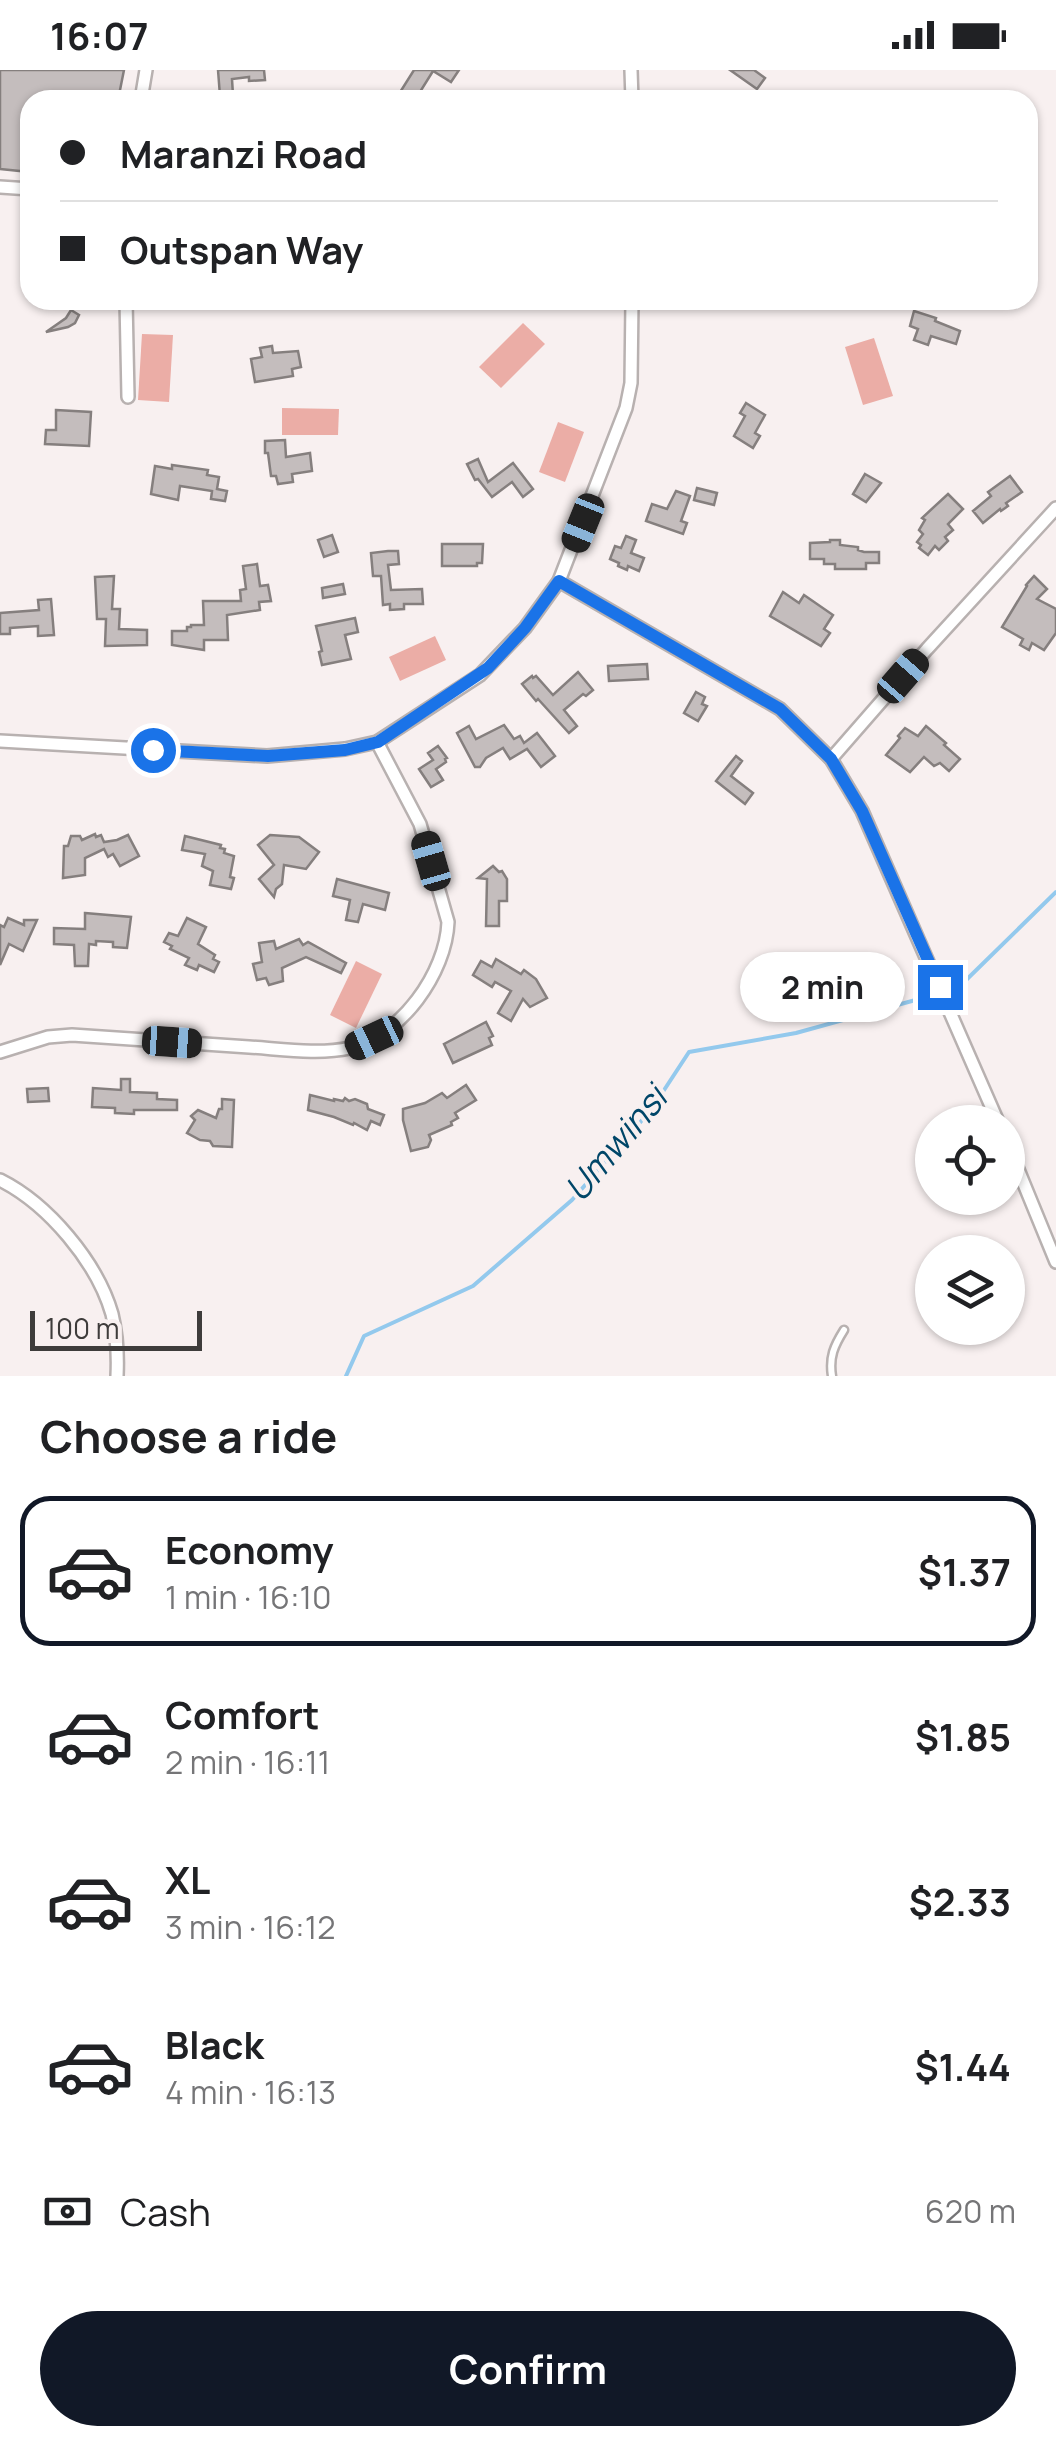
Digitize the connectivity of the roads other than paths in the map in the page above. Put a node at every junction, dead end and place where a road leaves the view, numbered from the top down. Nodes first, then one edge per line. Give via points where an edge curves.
1 (126, 310) edge
2 (632, 310) edge
3 (128, 397) dead end
4 (1056, 508) edge
5 (559, 581) junction
6 (0, 740) edge
7 (378, 742) junction
8 (831, 759) junction
9 (0, 1052) edge
10 (991, 1105) edge
11 (0, 1180) edge
12 (1025, 1186) edge
13 (1056, 1262) edge
14 (844, 1330) dead end
15 (117, 1376) edge
16 (832, 1376) edge

1 - 3 street
2 - 5 street via 626,408
4 - 8 street
5 - 7 street via 488,668
5 - 8 street via 780,709
6 - 7 street via 268,756
7 - 9 street via 420,824 448,922 440,958 405,1015 351,1048 72,1035
8 - 10 street via 862,811
11 - 15 street via 38,1205 81,1254 112,1314
12 - 13 street
14 - 16 lane via 829,1362

